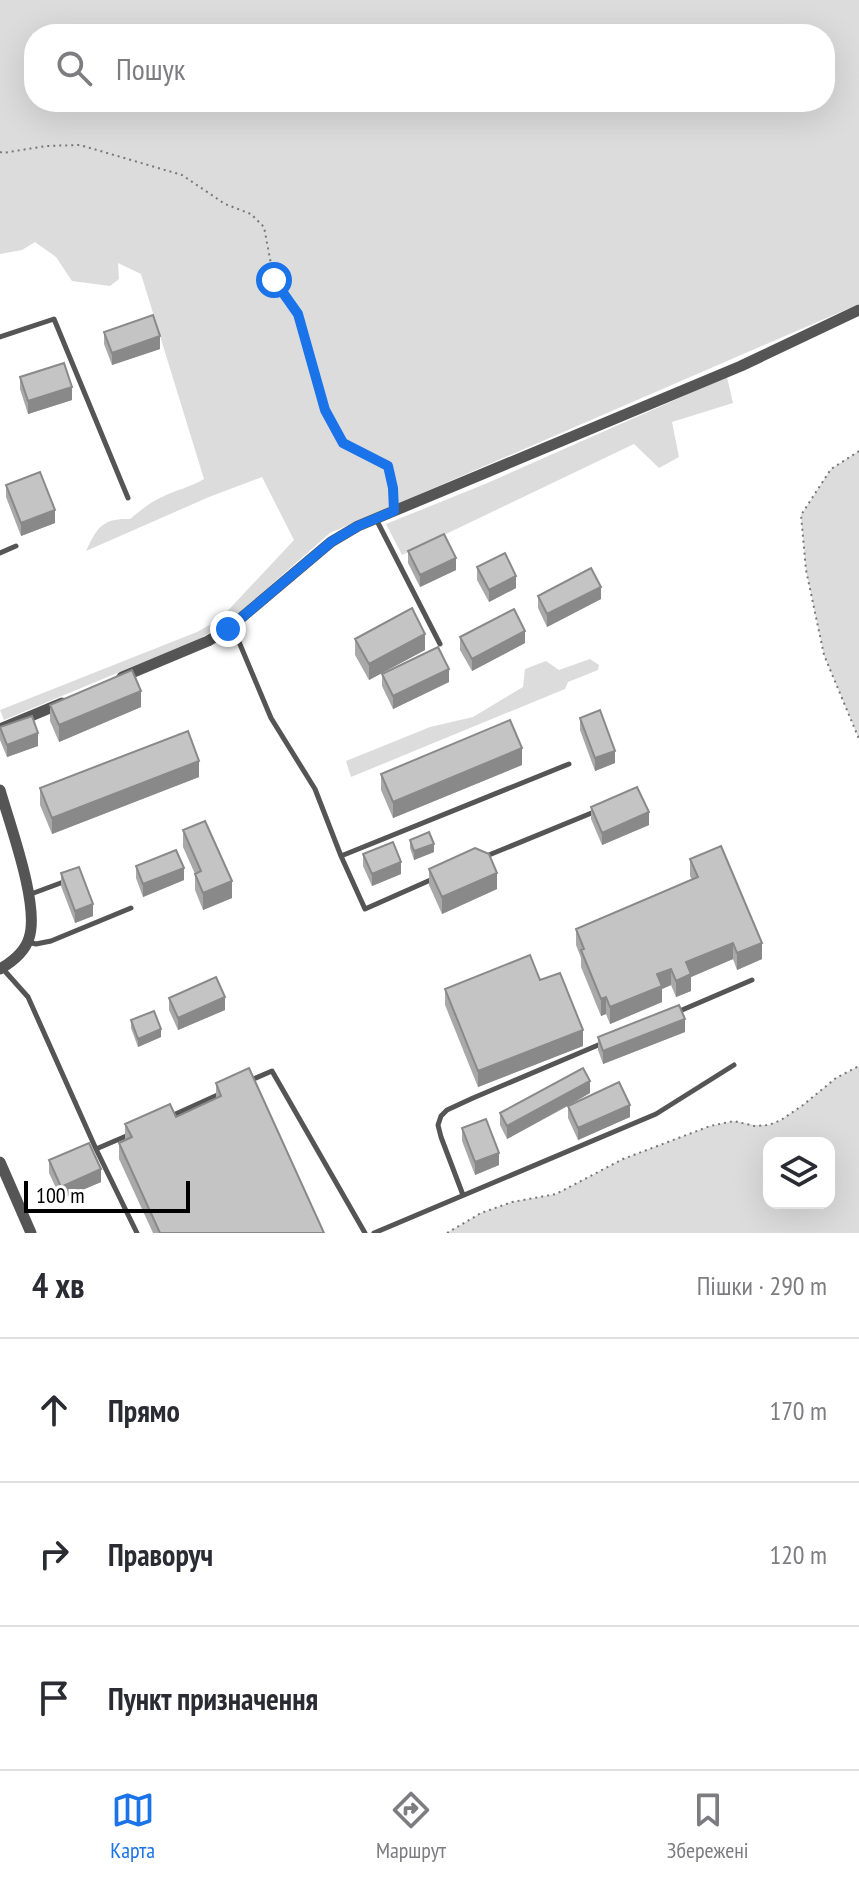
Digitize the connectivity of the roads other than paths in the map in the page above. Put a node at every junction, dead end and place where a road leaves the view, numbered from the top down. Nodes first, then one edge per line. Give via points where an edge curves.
1 (859, 310) edge
2 (0, 337) edge
3 (128, 498) dead end
4 (376, 519) junction
5 (16, 546) dead end
6 (0, 553) edge
7 (228, 629) junction
8 (440, 644) edge
9 (111, 682) edge
10 (69, 699) edge
11 (0, 729) edge
12 (569, 764) dead end
13 (0, 790) edge
14 (605, 807) edge
15 (341, 856) junction
16 (482, 858) edge
17 (438, 877) edge
18 (68, 880) edge
19 (30, 895) junction
20 (131, 908) dead end
21 (27, 942) junction
22 (1, 969) edge
23 (752, 980) dead end
24 (664, 1017) edge
25 (605, 1042) edge
26 (734, 1065) dead end
27 (245, 1083) edge
28 (231, 1089) edge
29 (163, 1119) edge
30 (136, 1131) edge
31 (96, 1149) junction
32 (0, 1162) edge
33 (463, 1195) junction
34 (31, 1233) edge
35 (137, 1233) edge
36 (365, 1233) edge
37 (374, 1233) edge

1 - 4 street via 741,366
2 - 3 lane via 54,319
4 - 7 street via 331,542
4 - 8 lane
5 - 6 lane
7 - 9 street
7 - 15 lane via 239,642 271,718 315,789
10 - 11 street
12 - 15 lane
13 - 19 street
14 - 16 lane
15 - 17 lane via 365,909
18 - 19 lane
19 - 21 street
20 - 21 lane via 51,941
21 - 22 street
22 - 31 lane via 28,997
23 - 24 lane
25 - 33 lane via 441,1116 441,1137
26 - 33 lane via 656,1114
27 - 36 lane via 272,1071
28 - 29 lane
30 - 31 lane
31 - 35 lane
32 - 34 street
33 - 37 lane

